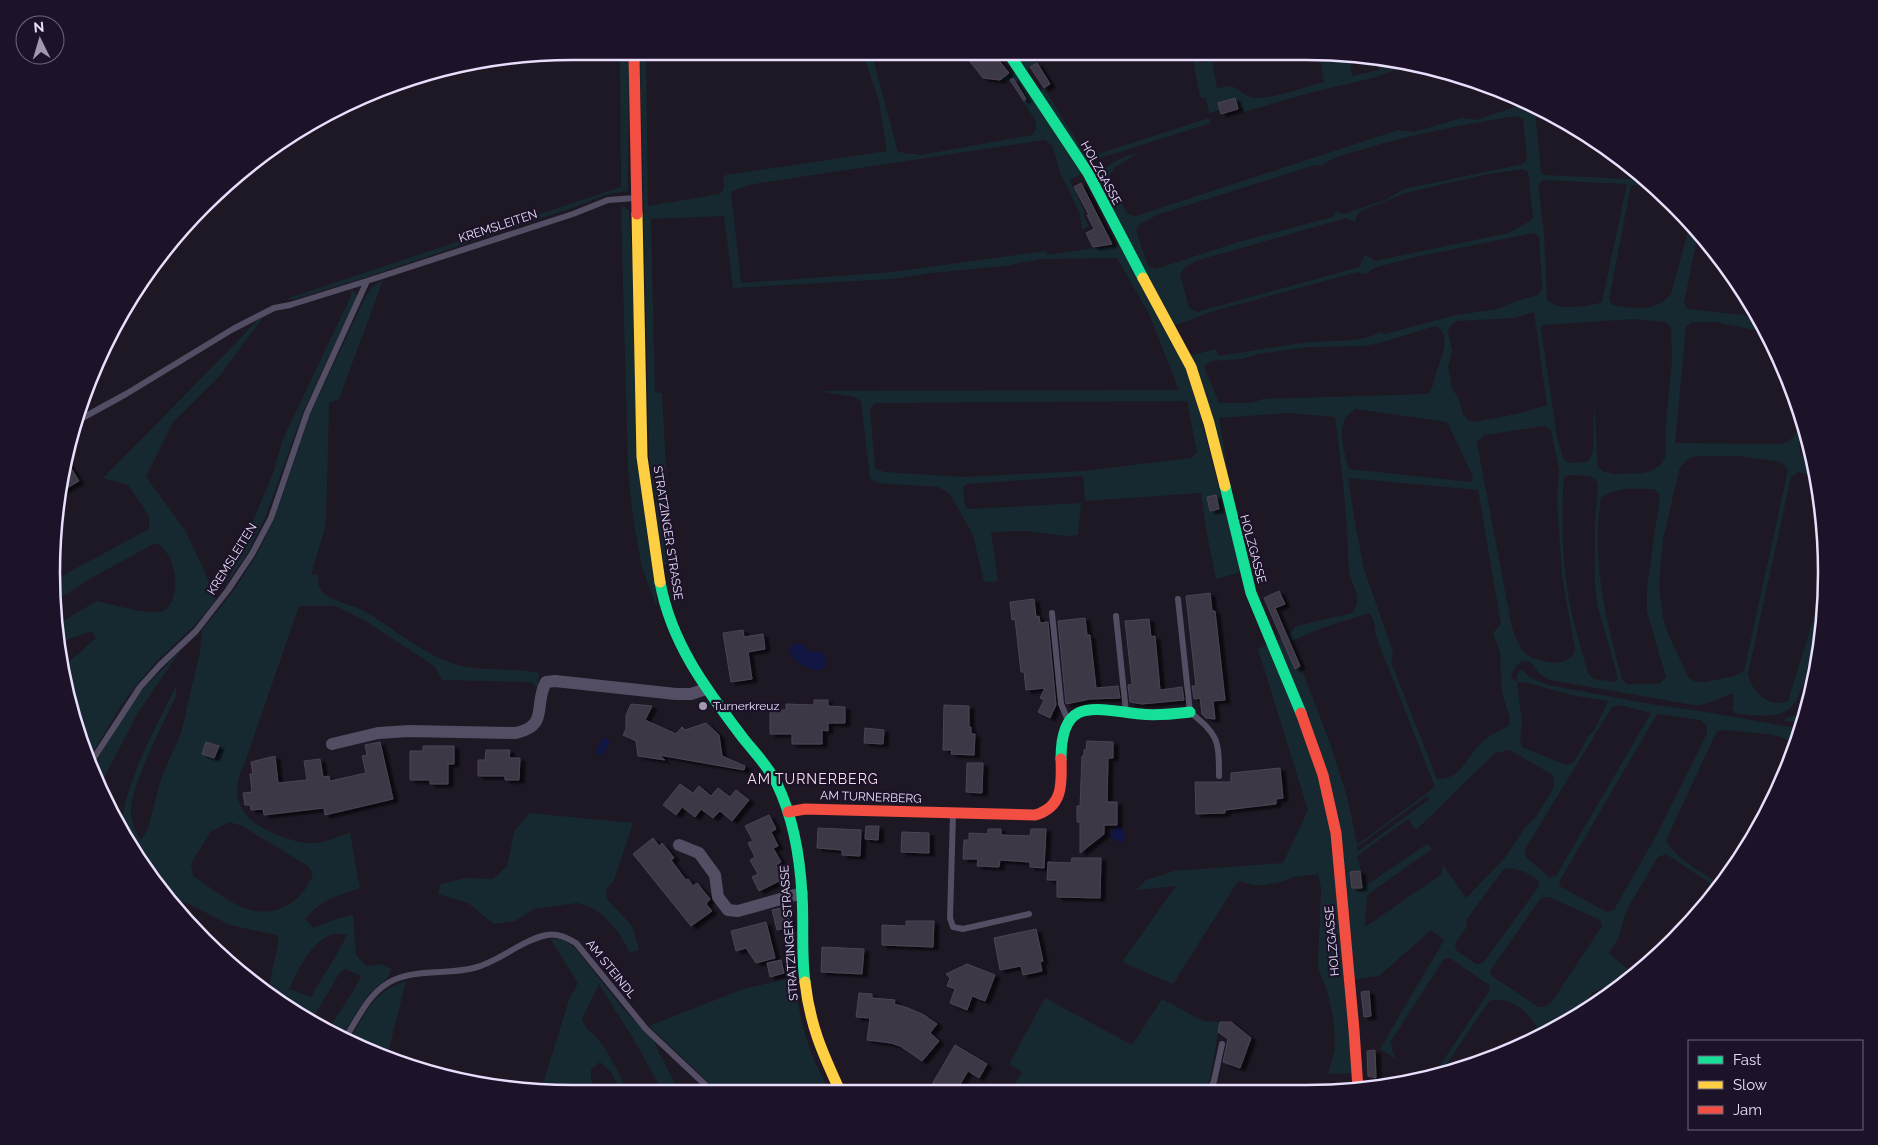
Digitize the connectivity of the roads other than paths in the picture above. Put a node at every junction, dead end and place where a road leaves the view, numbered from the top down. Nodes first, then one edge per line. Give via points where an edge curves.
1 (634, 60) edge
2 (1013, 60) edge
3 (638, 198) junction
4 (367, 281) junction
5 (84, 417) edge
6 (1178, 599) dead end
7 (1052, 614) dead end
8 (1116, 616) dead end
9 (706, 689) junction
10 (1126, 712) junction
11 (1190, 712) junction
12 (1068, 720) junction
13 (332, 744) dead end
14 (95, 757) edge
15 (1219, 776) dead end
16 (788, 812) junction
17 (953, 813) junction
18 (679, 845) dead end
19 (802, 893) junction
20 (1029, 914) dead end
21 (348, 1033) edge
22 (1222, 1044) dead end
23 (1358, 1082) edge
24 (706, 1085) edge
25 (837, 1085) edge
26 (1212, 1085) edge

1 - 3 street, STRATZINGER STRASSE
2 - 23 street, HOLZGASSE via 1088,174 1191,367 1208,414 1230,516 1254,603 1306,725 1324,777 1336,830
3 - 4 lane, KREMSLEITEN via 608,200
3 - 9 street, STRATZINGER STRASSE via 642,457 657,567 664,606 677,639
4 - 5 lane, KREMSLEITEN via 274,308
4 - 14 lane, KREMSLEITEN via 307,413 271,518 252,554 196,631 140,687
6 - 11 lane
7 - 12 lane via 1061,704
8 - 10 lane
9 - 13 street via 676,694 546,682 537,720 530,730 516,733 378,733
9 - 16 street, STRATZINGER STRASSE via 776,782
10 - 11 street via 1149,716
10 - 12 street via 1081,711
11 - 15 lane via 1215,735 1219,750
12 - 17 street, AM TURNERBERG via 1062,733 1061,786 1054,806 1034,815
16 - 17 street, AM TURNERBERG via 806,809
16 - 19 street, STRATZINGER STRASSE
17 - 20 lane via 950,918 954,927 963,929
18 - 19 street via 699,854 715,875 718,897 728,910 738,911
19 - 25 street, STRATZINGER STRASSE via 808,1008 819,1046
21 - 24 lane, AM STEINDL via 368,1002 389,982 406,976 473,969 536,938 550,934 564,936 576,944 646,1029
22 - 26 lane

